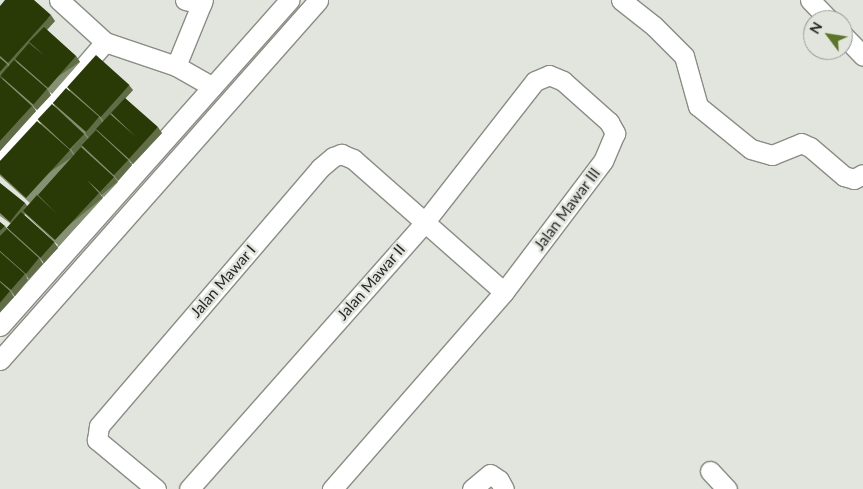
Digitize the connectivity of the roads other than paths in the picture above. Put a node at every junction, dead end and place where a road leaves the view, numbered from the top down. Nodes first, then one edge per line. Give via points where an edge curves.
1 (58, 0) edge
2 (288, 0) edge
3 (318, 0) edge
4 (621, 0) edge
5 (810, 0) edge
6 (196, 1) edge
7 (820, 10) edge
8 (105, 42) junction
9 (853, 46) edge
10 (863, 56) edge
11 (176, 66) junction
12 (550, 75) joint
13 (211, 86) junction
14 (0, 164) edge
15 (863, 174) edge
16 (424, 222) junction
17 (504, 292) junction
18 (0, 326) edge
19 (0, 360) edge
20 (710, 471) dead end
21 (140, 482) edge
22 (501, 484) edge
23 (156, 489) edge
24 (189, 489) edge
25 (332, 489) edge
26 (472, 489) edge
27 (727, 489) edge

1 - 8 street
2 - 13 street
3 - 19 street
4 - 15 street via 684,56 698,106 751,149 772,155 800,143 810,146 844,176 854,179
5 - 7 street
6 - 11 street
8 - 11 street
8 - 14 street
9 - 10 street
11 - 13 street
12 - 16 street, Jalan Mawar II via 535,81
12 - 17 street, Jalan Mawar III via 563,82 609,122 615,140 603,161
13 - 18 street
16 - 17 street
16 - 21 street, Jalan Mawar I via 347,155 333,157 320,168 99,426 97,440
16 - 24 street, Jalan Mawar II
17 - 25 street, Jalan Mawar III
20 - 27 street
21 - 23 street, Jalan Mawar I
22 - 26 street via 494,475 486,475

